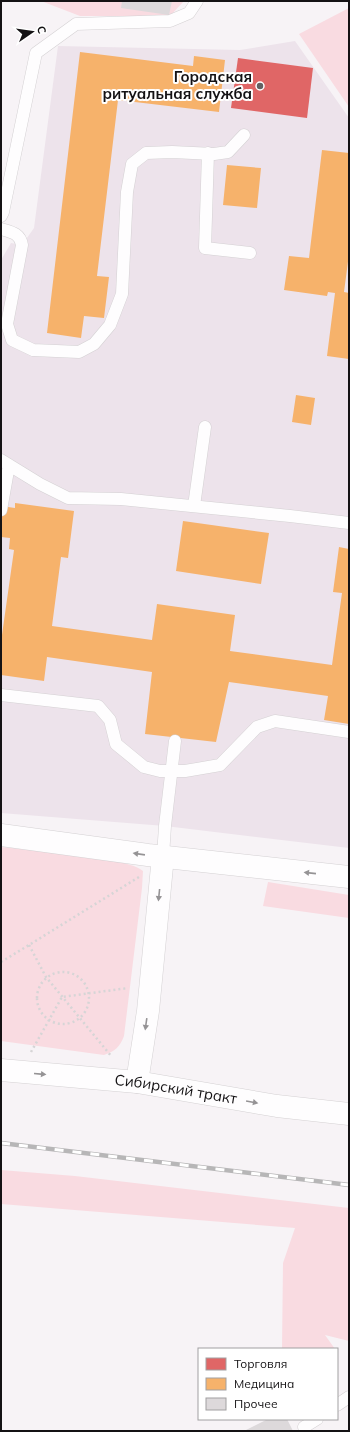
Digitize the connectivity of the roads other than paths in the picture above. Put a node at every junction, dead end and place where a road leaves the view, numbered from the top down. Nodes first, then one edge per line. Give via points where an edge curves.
1 (196, 1) edge
2 (244, 135) dead end
3 (208, 153) junction
4 (1, 216) edge
5 (1, 229) edge
6 (250, 253) dead end
7 (205, 427) dead end
8 (5, 463) edge
9 (194, 506) junction
10 (1, 510) edge
11 (349, 523) edge
12 (1, 695) edge
13 (349, 732) edge
14 (175, 741) dead end
15 (171, 771) junction
16 (1, 835) edge
17 (163, 856) junction
18 (349, 877) edge
19 (1, 1070) edge
20 (138, 1082) junction
21 (349, 1114) edge
22 (349, 1397) edge
23 (338, 1405) edge
24 (315, 1420) edge
25 (303, 1426) edge

1 - 4 lane via 189,13 170,21 76,24 36,53
2 - 3 lane via 228,152
3 - 5 lane via 146,154 132,164 127,192 122,294 110,325 94,344 79,352 33,350 12,340 7,324 22,245 16,233
3 - 6 lane via 205,248
7 - 9 lane
8 - 9 lane via 68,498 121,499
8 - 10 lane
9 - 11 lane
12 - 15 lane via 98,706 110,720 116,744 144,767
13 - 15 lane via 275,721 257,727 220,765
14 - 15 lane
15 - 17 lane
17 -> 16 street
18 -> 17 street
17 -> 20 street via 148,1011
19 -> 20 street, Сибирский тракт
20 -> 21 street, Сибирский тракт via 277,1106
22 - 23 lane
24 - 25 lane

